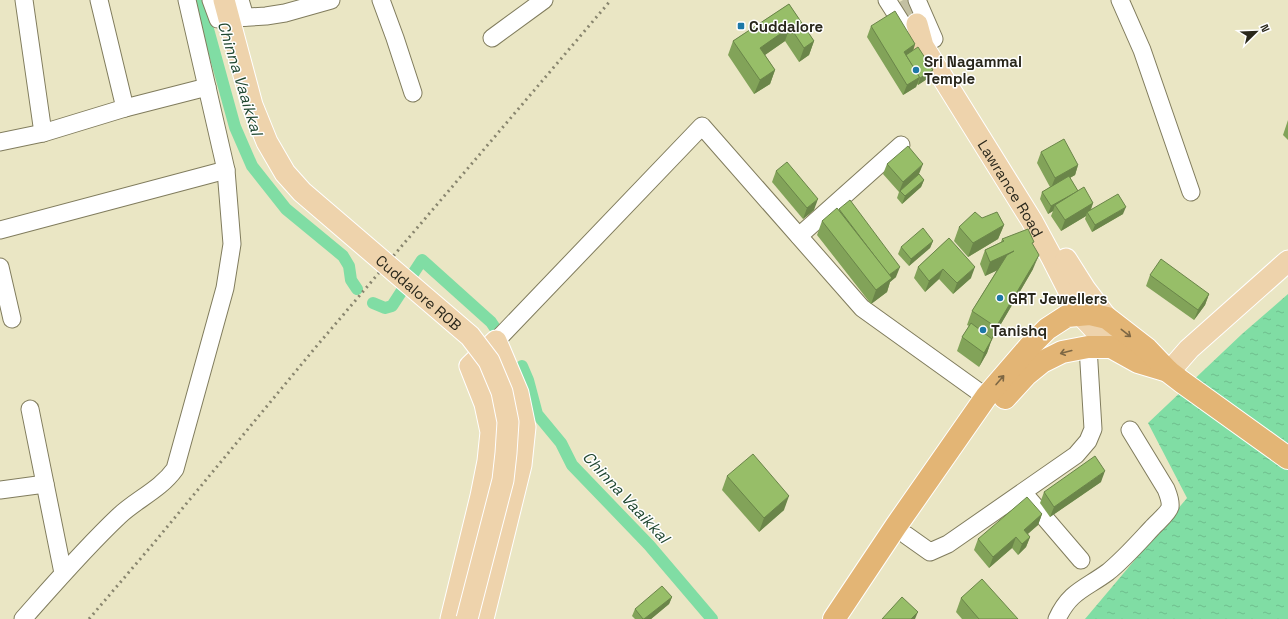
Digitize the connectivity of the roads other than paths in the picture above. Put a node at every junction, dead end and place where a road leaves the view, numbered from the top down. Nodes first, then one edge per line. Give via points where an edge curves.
1 (24, 0) edge
2 (99, 0) edge
3 (187, 0) edge
4 (211, 0) edge
5 (224, 0) edge
6 (240, 0) edge
7 (331, 0) edge
8 (381, 0) edge
9 (544, 0) edge
10 (887, 0) edge
11 (1120, 0) edge
12 (917, 9) tunnel mouth
13 (245, 17) junction
14 (492, 38) dead end
15 (929, 43) junction
16 (207, 87) junction
17 (412, 93) dead end
18 (125, 108) junction
19 (43, 133) junction
20 (0, 142) edge
21 (901, 145) dead end
22 (226, 170) junction
23 (1191, 192) dead end
24 (0, 230) edge
25 (799, 236) junction
26 (1288, 261) edge
27 (0, 267) edge
28 (1081, 315) junction
29 (1107, 318) junction
30 (12, 319) dead end
31 (496, 341) junction
32 (1088, 347) junction
33 (1111, 348) junction
34 (1176, 377) junction
35 (986, 397) junction
36 (30, 409) dead end
37 (1130, 430) dead end
38 (1288, 458) edge
39 (45, 484) junction
40 (0, 490) edge
41 (1023, 492) junction
42 (906, 535) junction
43 (1080, 560) dead end
44 (64, 574) junction
45 (23, 619) edge
46 (451, 619) edge
47 (467, 619) edge
48 (483, 619) edge
49 (834, 619) edge
50 (847, 619) edge
51 (1057, 619) edge

1 - 19 street
2 - 18 street
3 - 16 street
4 - 13 street via 218,18
5 - 47 main road, Cuddalore ROB, bridge via 252,105 266,142 285,173 302,192 470,336 489,361 502,392 508,422 503,480
6 - 13 street
7 - 13 street via 285,13
8 - 17 street via 396,38
9 - 14 street
10 - 15 street via 901,22
11 - 23 street via 1142,50
12 - 15 main road, Lawrance Road
15 - 28 main road, Lawrance Road via 1032,220
15 - 29 main road, Lawrance Road via 1073,271
16 - 18 street
16 - 22 street
18 - 19 street
19 - 20 street
21 - 25 street
22 - 24 street
22 - 44 street via 232,244 225,288 175,469 164,483 120,515
25 - 31 street via 702,126
25 - 35 street via 862,308
26 - 34 main road via 1189,349
27 - 30 street
28 - 29 highway via 1090,314
28 - 33 main road, Lawrance Road
35 -> 28 highway via 1047,328 1067,316
29 -> 34 highway via 1147,349
31 - 46 main road via 470,366 485,404 491,432 481,496
31 - 48 main road via 518,392 525,428 521,465
32 - 33 highway
32 - 41 street via 1093,429 1088,441 1076,455
32 -> 42 highway via 1062,352 1042,362 1026,375 989,416
33 - 34 highway
34 - 38 highway
35 - 49 highway
36 - 39 street
37 - 51 street via 1166,489 1170,498 1170,508 1120,561 1069,599
39 - 40 street
39 - 44 street
41 - 42 street via 948,544 930,552
41 - 43 street
42 - 50 highway
44 - 45 street

